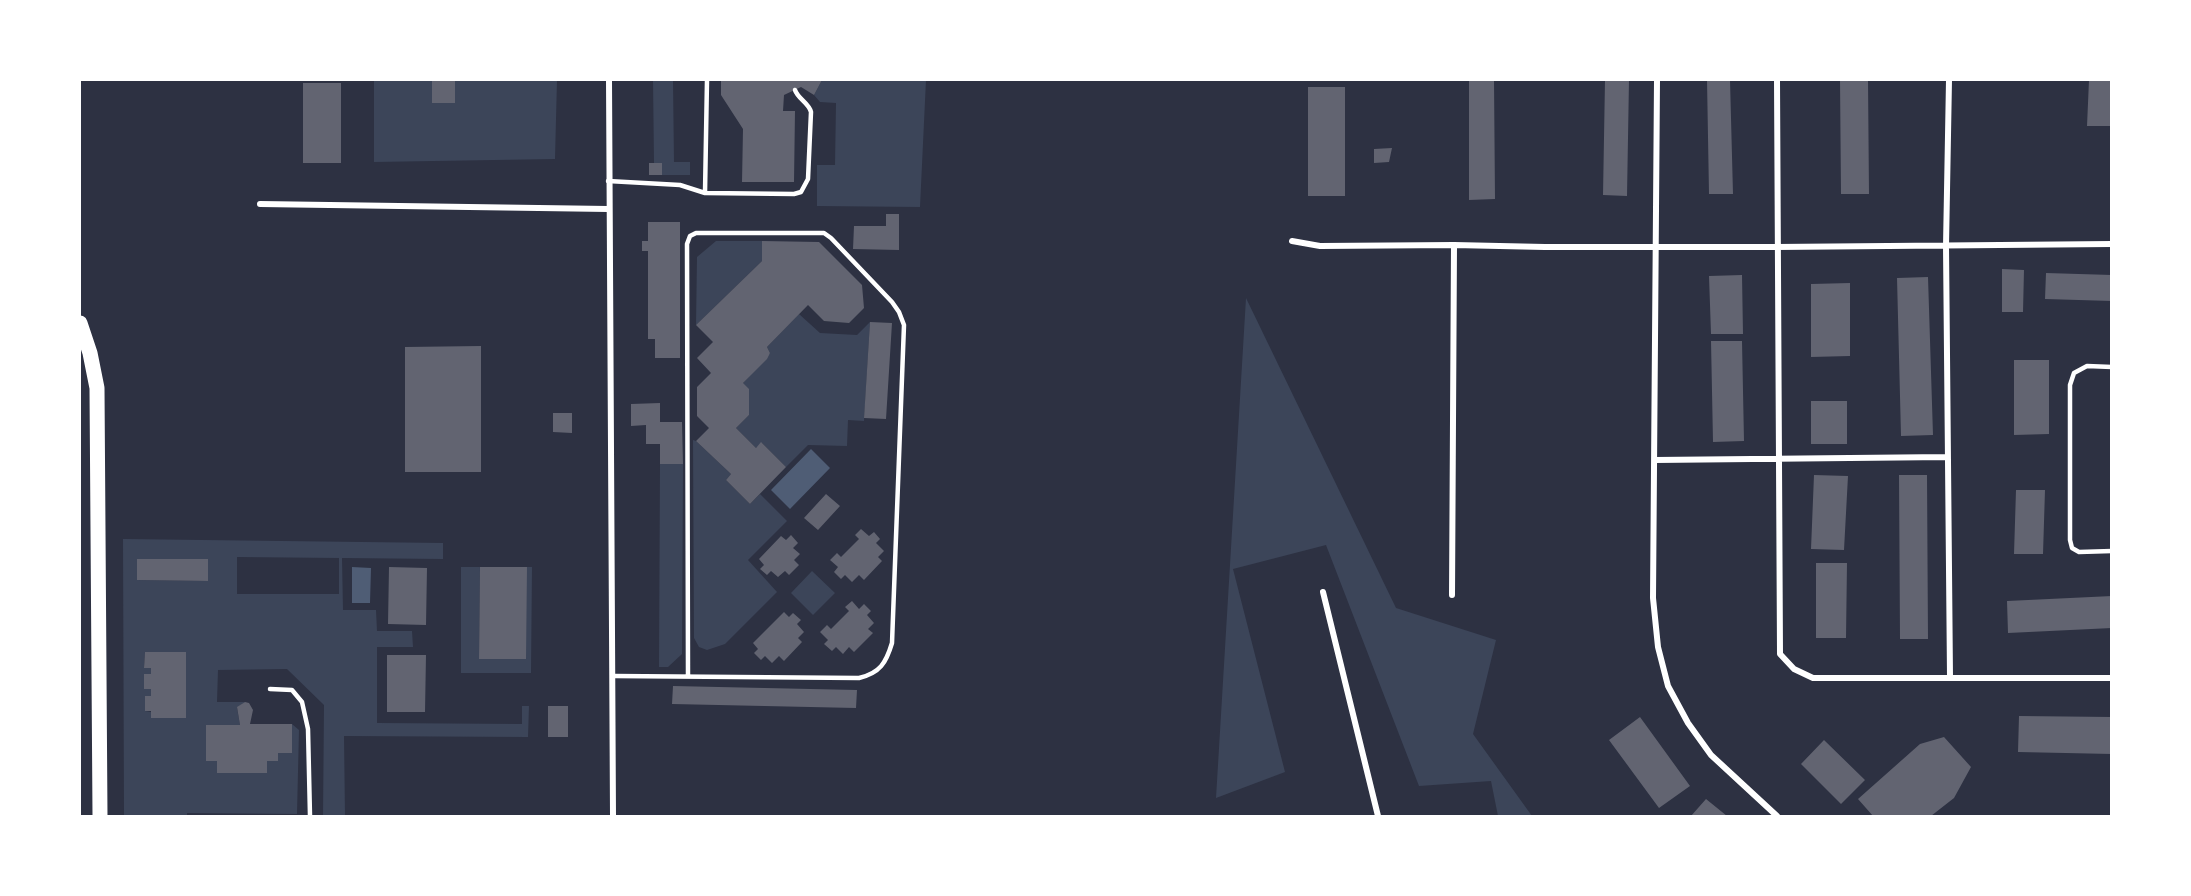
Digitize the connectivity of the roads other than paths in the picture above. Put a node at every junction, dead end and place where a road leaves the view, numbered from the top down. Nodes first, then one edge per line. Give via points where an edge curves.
1 (609, 80) edge
2 (706, 80) edge
3 (1657, 80) edge
4 (1777, 80) edge
5 (1949, 80) edge
6 (795, 90) dead end
7 (608, 181) junction
8 (705, 193) junction
9 (260, 204) dead end
10 (608, 209) junction
11 (1292, 241) dead end
12 (2112, 244) edge
13 (1454, 245) junction
14 (1946, 246) junction
15 (1657, 247) junction
16 (1776, 248) junction
17 (80, 323) edge
18 (2112, 367) edge
19 (1947, 457) junction
20 (1777, 459) junction
21 (1655, 460) junction
22 (2112, 551) edge
23 (1323, 592) dead end
24 (1452, 596) dead end
25 (614, 676) junction
26 (688, 676) junction
27 (1950, 677) junction
28 (2112, 678) edge
29 (270, 689) dead end
30 (100, 816) edge
31 (310, 816) edge
32 (613, 816) edge
33 (1378, 816) edge
34 (1776, 816) edge

1 - 7 street
2 - 8 lane
3 - 15 street
4 - 16 street
5 - 14 street
6 - 8 lane via 811,112 808,179 801,192
7 - 8 lane via 680,185
7 - 10 street
9 - 10 street
10 - 25 street
11 - 13 street via 1320,246
12 - 14 street
13 - 15 street
13 - 24 street
14 - 16 street
14 - 19 street
15 - 16 street
15 - 21 street
16 - 20 street
17 - 30 main road via 97,388
18 - 22 lane via 2087,366 2074,373 2070,385 2070,540 2072,548 2079,552
19 - 20 street
19 - 27 street
20 - 21 street
20 - 27 street via 1780,654 1794,669 1813,678
21 - 34 street via 1653,598 1658,647 1668,686 1711,755
23 - 33 street
25 - 26 lane
25 - 32 street
26 - 26 lane via 859,678 872,675 881,667 892,643 904,325 892,302 824,233 696,233 687,244
27 - 28 street
29 - 31 lane via 292,690 302,702 308,729

